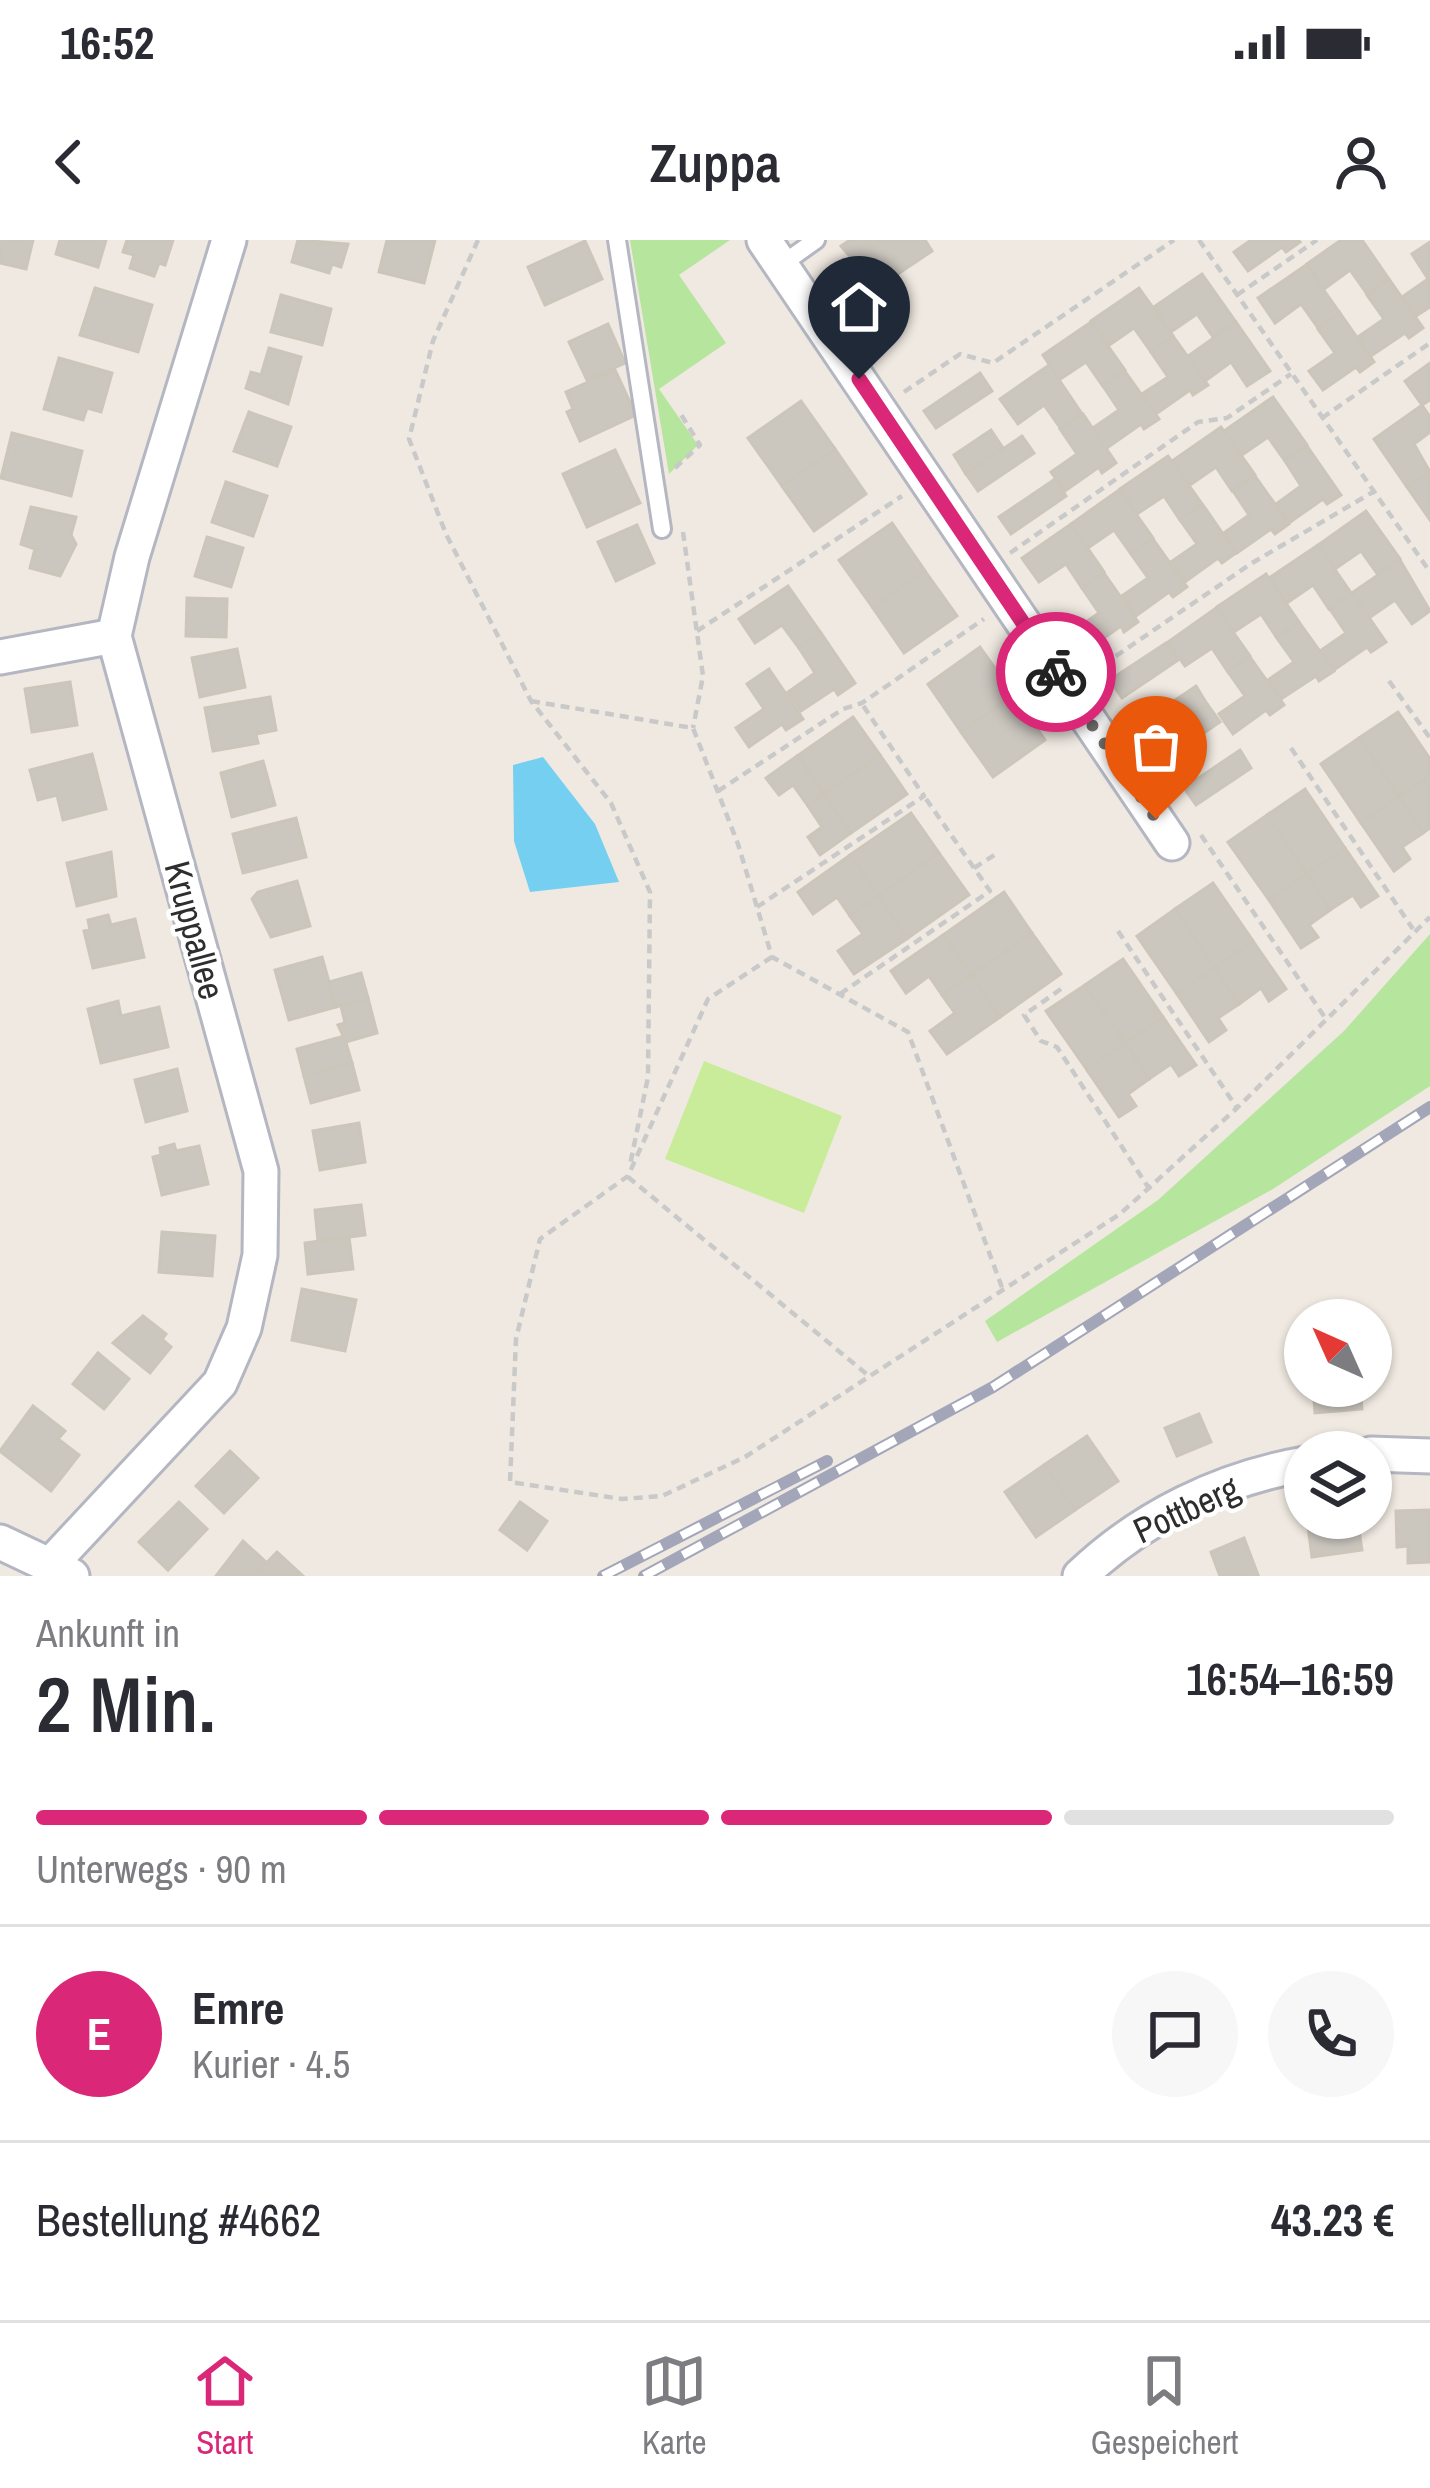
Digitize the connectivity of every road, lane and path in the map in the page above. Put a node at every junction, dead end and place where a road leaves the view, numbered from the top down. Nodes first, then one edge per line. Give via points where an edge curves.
1 (229, 240) edge
2 (478, 240) edge
3 (616, 240) edge
4 (817, 240) edge
5 (1174, 240) edge
6 (1199, 240) edge
7 (1318, 240) edge
8 (772, 252) edge
9 (1238, 295) junction
10 (1430, 344) edge
11 (1291, 374) junction
12 (879, 408) junction
13 (680, 413) dead end
14 (1322, 418) junction
15 (674, 469) dead end
16 (927, 479) junction
17 (1373, 492) junction
18 (681, 515) dead end
19 (662, 529) dead end
20 (987, 569) junction
21 (1430, 572) edge
22 (1010, 602) junction
23 (697, 631) junction
24 (115, 636) junction
25 (0, 657) edge
26 (1389, 681) dead end
27 (1067, 690) junction
28 (531, 701) junction
29 (862, 703) junction
30 (693, 728) junction
31 (1430, 739) edge
32 (1292, 748) dead end
33 (718, 791) junction
34 (925, 796) junction
35 (1183, 835) joint
36 (995, 854) dead end
37 (974, 868) junction
38 (757, 907) junction
39 (1430, 917) edge
40 (1413, 929) junction
41 (1118, 931) dead end
42 (772, 957) junction
43 (1061, 989) dead end
44 (840, 994) junction
45 (1326, 1019) junction
46 (1237, 1108) junction
47 (628, 1176) junction
48 (1150, 1190) junction
49 (1004, 1293) junction
50 (869, 1376) junction
51 (1392, 1455) edge
52 (1430, 1456) edge
53 (1284, 1470) edge
54 (0, 1542) edge
55 (61, 1570) edge
56 (1080, 1576) edge

1 - 24 street, Kruppallee
2 - 28 path via 433,340 410,439 446,534
3 - 19 lane
4 - 8 lane
5 - 12 path via 993,363 960,354
6 - 9 path
7 - 9 path
8 - 12 street
9 - 11 path
10 - 14 path
11 - 14 path
11 - 20 path via 1227,418 1198,422
12 - 16 street
13 - 15 path via 700,445
14 - 17 path
16 - 20 street
16 - 23 path
17 - 21 path
17 - 27 path via 1252,562
18 - 23 path
20 - 22 street
22 - 27 street
22 - 29 path
23 - 30 path via 703,676
24 - 25 street
24 - 55 street, Kruppallee via 261,1172 260,1255 244,1328 220,1383
26 - 31 path
27 - 35 street
28 - 30 path
28 - 47 path via 611,803 650,892 648,1077
29 - 33 path
29 - 34 path
30 - 33 path
32 - 40 path
33 - 38 path
34 - 37 path
34 - 38 path
35 - 45 path
36 - 37 path
37 - 44 path via 990,891
38 - 42 path
39 - 40 path
40 - 45 path
41 - 46 path
42 - 44 path
42 - 47 path via 708,999
43 - 48 path via 1024,1015 1041,1041 1057,1048
44 - 49 path via 908,1032
45 - 46 path
46 - 48 path
47 - 50 path
47 - 50 path via 540,1239 516,1340 510,1482 622,1499 662,1496 745,1457
48 - 49 path
49 - 50 path
51 - 52 street
53 - 56 street, Pottberg via 1160,1514
54 - 55 street

